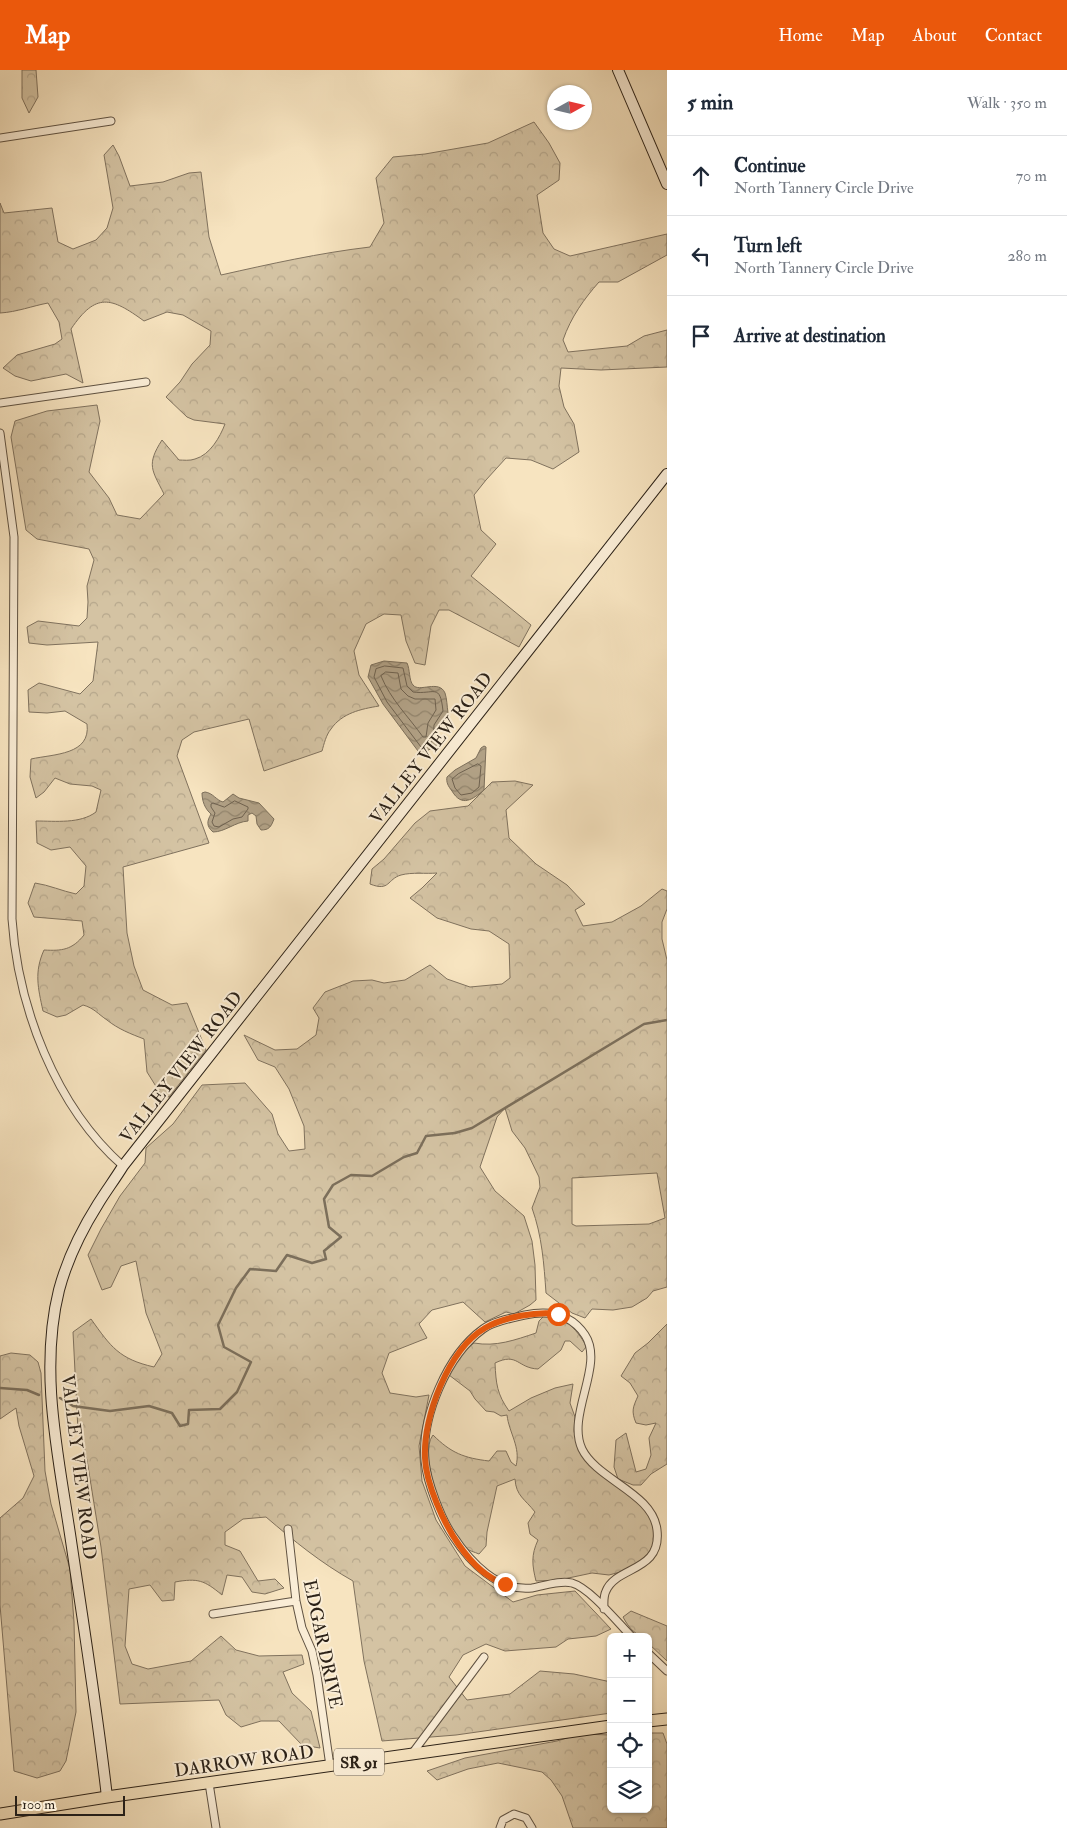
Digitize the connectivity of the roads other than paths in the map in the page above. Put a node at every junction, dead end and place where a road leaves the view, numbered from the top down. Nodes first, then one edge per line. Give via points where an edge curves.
1 (618, 70) edge
2 (111, 121) dead end
3 (0, 138) edge
4 (667, 184) edge
5 (146, 382) dead end
6 (0, 403) edge
7 (0, 433) edge
8 (667, 474) edge
9 (122, 1166) junction
10 (288, 1529) dead end
11 (296, 1602) junction
12 (604, 1609) junction
13 (213, 1614) dead end
14 (628, 1633) edge
15 (484, 1657) dead end
16 (652, 1657) edge
17 (667, 1671) edge
18 (667, 1719) edge
19 (652, 1721) edge
20 (607, 1727) edge
21 (411, 1755) junction
22 (330, 1766) junction
23 (209, 1783) junction
24 (106, 1797) junction
25 (0, 1814) edge
26 (216, 1828) edge
27 (500, 1828) edge
28 (532, 1828) edge

1 - 4 main road
2 - 3 street
5 - 6 street
7 - 9 street via 14,537 14,942 33,1027 51,1067 75,1111
8 - 9 main road, VALLEY VIEW ROAD
9 - 24 main road, VALLEY VIEW ROAD via 82,1230 68,1262 55,1311 50,1360 51,1395
10 - 11 street, EDGAR DRIVE
11 - 13 street
11 - 22 street, EDGAR DRIVE via 317,1675
12 - 12 street via 609,1586 619,1576 644,1563 654,1550 657,1535 649,1510 594,1464 582,1447 578,1425 591,1357 590,1345 578,1326 558,1314 533,1314 484,1328 458,1355 432,1408 425,1459 439,1508 462,1550 490,1576 512,1586 527,1588 573,1583
12 - 14 street
15 - 21 street
16 - 17 street
18 - 19 main road
20 - 21 main road, DARROW ROAD / SR 91
21 - 22 main road, DARROW ROAD / SR 91
22 - 23 main road, DARROW ROAD / SR 91
23 - 24 main road, DARROW ROAD / SR 91
23 - 26 street
24 - 25 main road, DARROW ROAD / SR 91
27 - 28 street via 503,1820 520,1814

